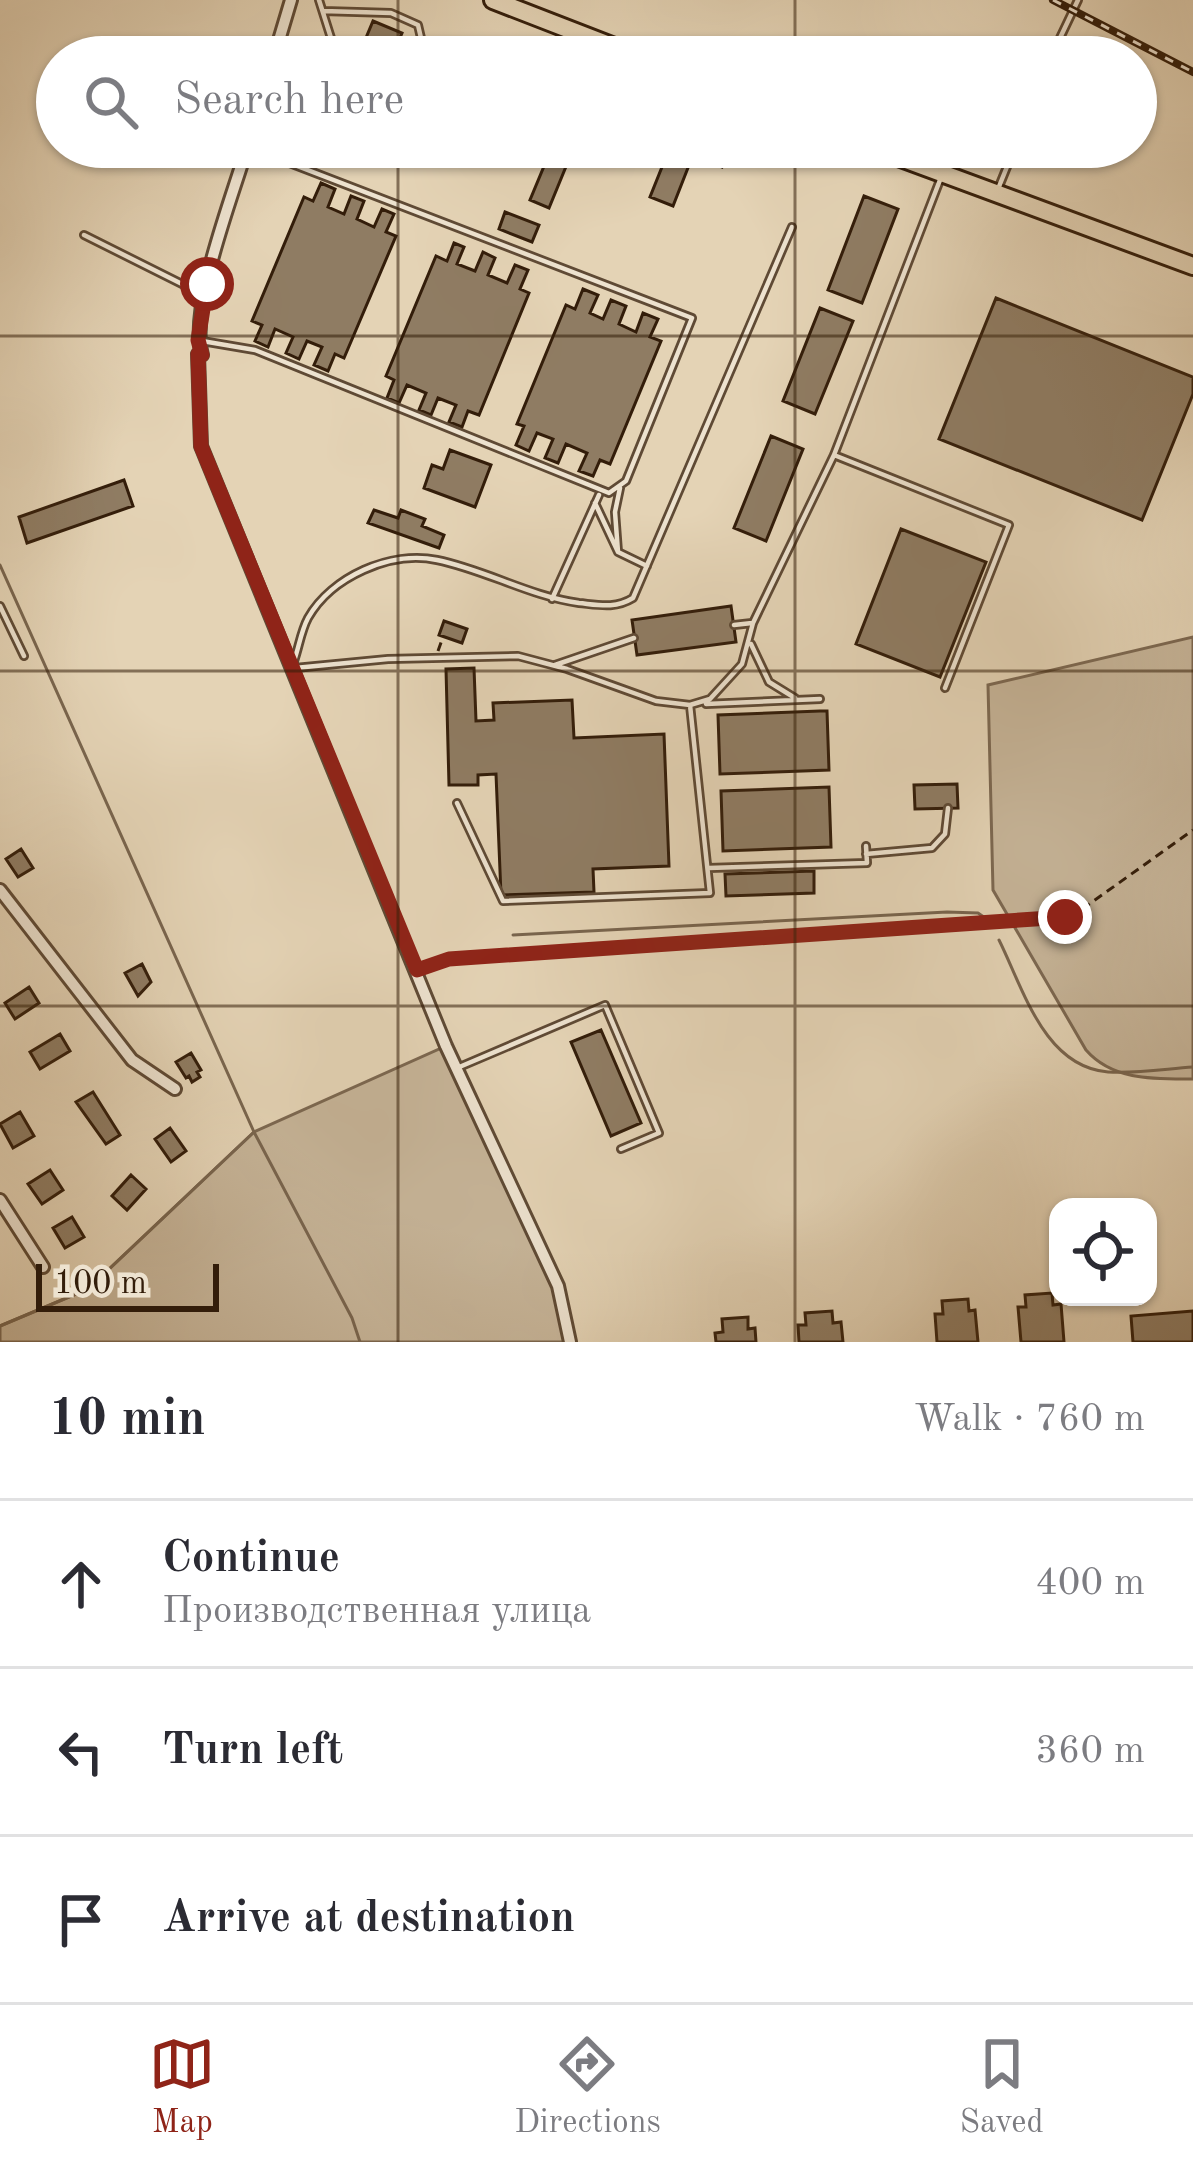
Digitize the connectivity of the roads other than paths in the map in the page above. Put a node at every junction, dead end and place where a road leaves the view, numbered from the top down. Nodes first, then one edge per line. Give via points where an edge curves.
1 (291, 0) edge
2 (319, 0) edge
3 (493, 0) edge
4 (1078, 0) edge
5 (323, 11) junction
6 (280, 36) edge
7 (331, 36) edge
8 (421, 36) edge
9 (586, 36) edge
10 (1061, 36) edge
11 (241, 168) edge
12 (302, 168) edge
13 (925, 168) edge
14 (1007, 168) edge
15 (941, 174) junction
16 (996, 194) junction
17 (792, 227) dead end
18 (84, 235) dead end
19 (1193, 266) edge
20 (205, 296) junction
21 (198, 340) junction
22 (834, 455) junction
23 (620, 488) junction
24 (600, 492) junction
25 (595, 503) junction
26 (620, 553) junction
27 (648, 567) junction
28 (552, 599) junction
29 (0, 606) edge
30 (753, 622) junction
31 (734, 625) dead end
32 (634, 638) dead end
33 (750, 639) junction
34 (24, 656) dead end
35 (555, 665) junction
36 (291, 668) junction
37 (945, 688) dead end
38 (820, 698) dead end
39 (800, 700) junction
40 (702, 704) junction
41 (690, 705) junction
42 (457, 803) dead end
43 (948, 808) dead end
44 (709, 868) junction
45 (0, 890) edge
46 (5, 907) edge
47 (457, 1068) junction
48 (175, 1089) dead end
49 (621, 1149) dead end
50 (0, 1200) edge
51 (43, 1267) dead end
52 (570, 1342) edge

1 - 6 street
2 - 5 lane
3 - 9 main road
4 - 10 lane
5 - 7 lane
5 - 8 lane via 391,14 418,25
11 - 20 street
12 - 23 lane via 692,318
13 - 15 main road
14 - 16 lane
15 - 16 main road
15 - 22 lane
16 - 19 main road
17 - 27 lane
18 - 20 lane
20 - 21 street
21 - 24 lane via 255,350
21 - 36 street via 201,446
22 - 30 lane
22 - 37 lane via 1009,525
23 - 24 lane
23 - 26 lane
24 - 25 lane
25 - 26 lane
25 - 28 lane
26 - 27 lane
27 - 28 lane via 623,604
28 - 36 lane via 435,559 376,567 321,601
29 - 34 lane
30 - 31 lane
30 - 33 lane
32 - 35 lane
33 - 39 lane via 769,682
33 - 40 lane via 736,674
35 - 36 lane via 510,656
35 - 41 lane
36 - 47 street
38 - 39 lane
39 - 40 lane
40 - 41 lane
41 - 44 lane
42 - 44 lane via 503,901 710,893
43 - 44 lane via 946,830 920,851 866,850 867,863
45 - 46 street
46 - 48 street via 133,1060
47 - 49 lane via 605,1005 659,1133
47 - 52 street via 559,1286
50 - 51 street

